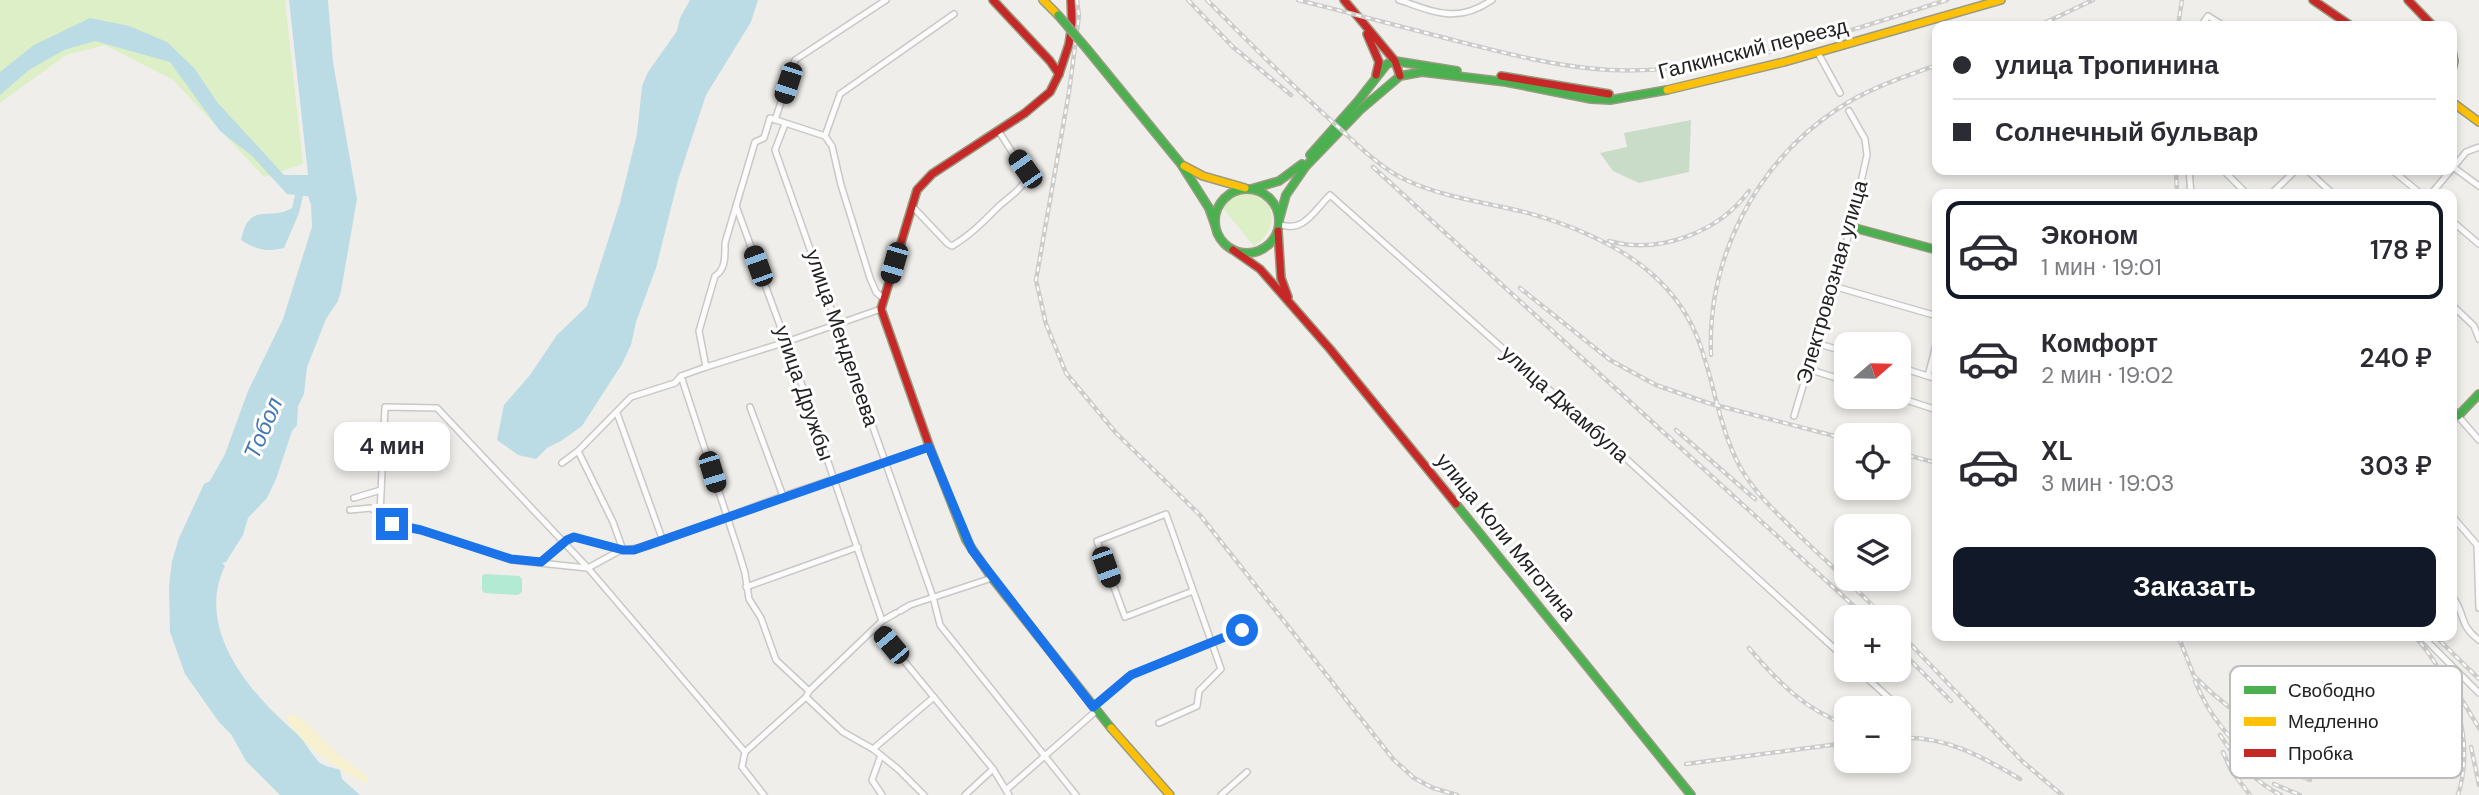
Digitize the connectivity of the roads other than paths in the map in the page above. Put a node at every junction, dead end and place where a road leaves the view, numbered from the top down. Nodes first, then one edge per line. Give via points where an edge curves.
1 (886, 0) edge
2 (993, 0) edge
3 (1043, 0) edge
4 (1071, 0) edge
5 (1344, 0) edge
6 (1399, 0) edge
7 (1492, 0) edge
8 (2001, 0) edge
9 (2313, 0) edge
10 (2407, 0) edge
11 (954, 14) dead end
12 (1360, 21) junction
13 (2344, 21) edge
14 (2428, 21) edge
15 (1818, 53) junction
16 (1392, 58) junction
17 (1059, 74) junction
18 (1400, 76) junction
19 (1373, 83) junction
20 (1840, 93) dead end
21 (1633, 95) junction
22 (2457, 106) edge
23 (1849, 111) dead end
24 (773, 119) junction
25 (2479, 122) edge
26 (785, 124) junction
27 (998, 130) junction
28 (825, 136) junction
29 (2479, 146) edge
30 (2457, 163) edge
31 (1181, 164) junction
32 (2457, 172) edge
33 (2228, 175) edge
34 (2291, 175) edge
35 (2312, 175) edge
36 (2398, 175) edge
37 (2447, 175) edge
38 (2479, 186) edge
39 (1248, 188) junction
40 (2242, 189) edge
41 (2277, 189) edge
42 (2328, 189) edge
43 (2415, 189) edge
44 (2435, 189) edge
45 (736, 206) junction
46 (912, 206) junction
47 (1279, 224) junction
48 (1215, 225) junction
49 (2457, 225) edge
50 (1851, 227) junction
51 (2479, 244) edge
52 (1932, 249) edge
53 (1233, 250) junction
54 (1833, 286) junction
55 (884, 299) junction
56 (1291, 302) junction
57 (881, 309) junction
58 (2457, 310) edge
59 (1932, 315) edge
60 (836, 324) junction
61 (2479, 339) edge
62 (786, 342) junction
63 (1816, 343) junction
64 (1834, 348) edge
65 (1932, 360) edge
66 (706, 367) junction
67 (1808, 369) junction
68 (1911, 371) edge
69 (681, 376) junction
70 (1928, 376) junction
71 (1834, 377) edge
72 (1932, 377) edge
73 (2479, 394) edge
74 (1911, 402) edge
75 (750, 407) dead end
76 (1932, 408) edge
77 (617, 413) junction
78 (1794, 416) dead end
79 (2457, 417) edge
80 (2457, 421) edge
81 (2479, 440) edge
82 (929, 447) junction
83 (578, 451) junction
84 (885, 461) junction
85 (562, 463) dead end
86 (834, 479) junction
87 (381, 490) junction
88 (783, 496) junction
89 (354, 498) dead end
90 (350, 510) dead end
91 (380, 514) junction
92 (726, 517) junction
93 (2457, 522) edge
94 (663, 541) junction
95 (563, 542) junction
96 (2478, 546) edge
97 (858, 547) junction
98 (623, 550) junction
99 (541, 562) junction
100 (587, 568) junction
101 (992, 578) junction
102 (746, 587) junction
103 (1193, 591) junction
104 (933, 597) junction
105 (2457, 602) edge
106 (2479, 608) edge
107 (882, 621) junction
108 (877, 628) junction
109 (1242, 630) dead end
110 (2479, 640) edge
111 (2427, 641) edge
112 (1211, 642) junction
113 (1834, 648) edge
114 (2452, 666) edge
115 (2462, 676) edge
116 (1871, 682) edge
117 (2479, 693) edge
118 (807, 694) junction
119 (1887, 696) edge
120 (934, 697) junction
121 (1095, 709) junction
122 (1159, 723) dead end
123 (873, 749) junction
124 (745, 752) junction
125 (881, 755) junction
126 (1045, 757) junction
127 (993, 769) junction
128 (1247, 772) dead end
129 (1007, 791) edge
130 (764, 795) edge
131 (882, 795) edge
132 (924, 795) edge
133 (965, 795) edge
134 (1076, 795) edge
135 (1170, 795) edge
136 (1221, 795) edge
137 (1691, 795) edge

1 - 24 street via 795,60
2 - 17 main road
3 - 31 main road, bridge
4 - 17 main road via 1069,44
5 - 12 main road
6 - 7 street via 1456,16
8 - 15 main road, Галкинский переезд
9 - 13 main road
10 - 14 main road
11 - 28 street via 840,94
12 - 16 main road
12 - 19 main road via 1379,62
15 - 20 street
15 - 21 main road, Галкинский переезд
16 - 18 main road
16 - 19 main road
16 - 21 main road, Галкинский переезд via 1599,94
17 - 27 main road via 1043,100
18 - 21 main road, Галкинский переезд via 1422,72 1506,82 1591,99
18 - 47 main road via 1306,166 1286,195
19 - 39 main road via 1296,171 1277,183
22 - 25 main road
23 - 50 street, Электровозная улица via 1867,147
24 - 26 street
24 - 45 street via 764,138 755,142
26 - 28 street
26 - 60 street, улица Менделеева via 775,150
27 - 46 main road via 923,182
27 - 46 street via 1028,177 979,227 952,246
28 - 55 street via 832,146 870,278
29 - 30 street
31 - 39 main road via 1203,176
31 - 48 main road
32 - 38 street
33 - 40 street
34 - 41 street
35 - 42 street
36 - 43 street
37 - 44 street
39 - 47 main road via 1273,202
39 - 48 main road via 1221,201
45 - 62 street, улица Дружбы
45 - 66 street via 721,272 715,276 699,331
46 - 55 main road
47 - 53 main road via 1263,248 1248,253
47 - 56 main road, улица Коли Мяготина via 1281,278
47 - 113 street, улица Джамбула via 1300,225 1330,195
48 - 53 main road via 1220,239
49 - 51 street
50 - 52 main road
50 - 54 street, Электровозная улица
53 - 56 main road, улица Коли Мяготина via 1256,265
54 - 59 street
54 - 63 street, Электровозная улица
55 - 57 main road
56 - 137 main road, улица Коли Мяготина
57 - 60 street
57 - 82 main road
58 - 61 street
60 - 62 street
60 - 84 street, улица Менделеева
62 - 66 street
62 - 86 street, улица Дружбы
63 - 64 street
63 - 67 street, Электровозная улица
65 - 70 street
66 - 69 street
67 - 71 street
67 - 78 street, Электровозная улица
68 - 70 street
69 - 77 street via 675,383 631,397
69 - 92 street
70 - 72 street
73 - 79 main road
74 - 76 street
75 - 88 street
77 - 83 street
77 - 94 street
80 - 81 street
82 - 84 street
82 - 101 main road via 966,540
83 - 85 street
83 - 98 street
84 - 86 street
84 - 104 street, улица Менделеева
86 - 88 street
86 - 97 street, улица Дружбы
87 - 89 street
87 - 91 street
87 - 95 street via 385,408 438,408
88 - 92 street
90 - 91 street via 371,508
91 - 99 street via 392,524 511,559
92 - 94 street
92 - 102 street
93 - 96 street
94 - 98 street
95 - 98 street via 577,537
95 - 99 street
95 - 100 street
96 - 106 street
97 - 102 street
97 - 107 street, улица Дружбы
98 - 100 street
99 - 100 street
100 - 124 street
101 - 104 street
101 - 121 main road
102 - 118 street via 776,660
103 - 103 street via 1125,617 1097,541 1166,514
103 - 112 street
104 - 107 street
104 - 126 street, улица Менделеева via 940,625
105 - 110 street via 2467,632
107 - 108 street
108 - 118 street
108 - 120 street
109 - 112 street
111 - 114 street
112 - 121 street via 1131,675
112 - 122 street via 1221,669 1199,691 1197,706
115 - 117 street
116 - 119 street
118 - 123 street via 843,732
118 - 124 street
120 - 123 street
120 - 127 street
121 - 126 street
121 - 135 main road
123 - 125 street
124 - 130 street via 742,766
125 - 131 street via 872,780
125 - 132 street
126 - 129 street
126 - 134 street, улица Менделеева
127 - 129 street
127 - 133 street
128 - 136 street

